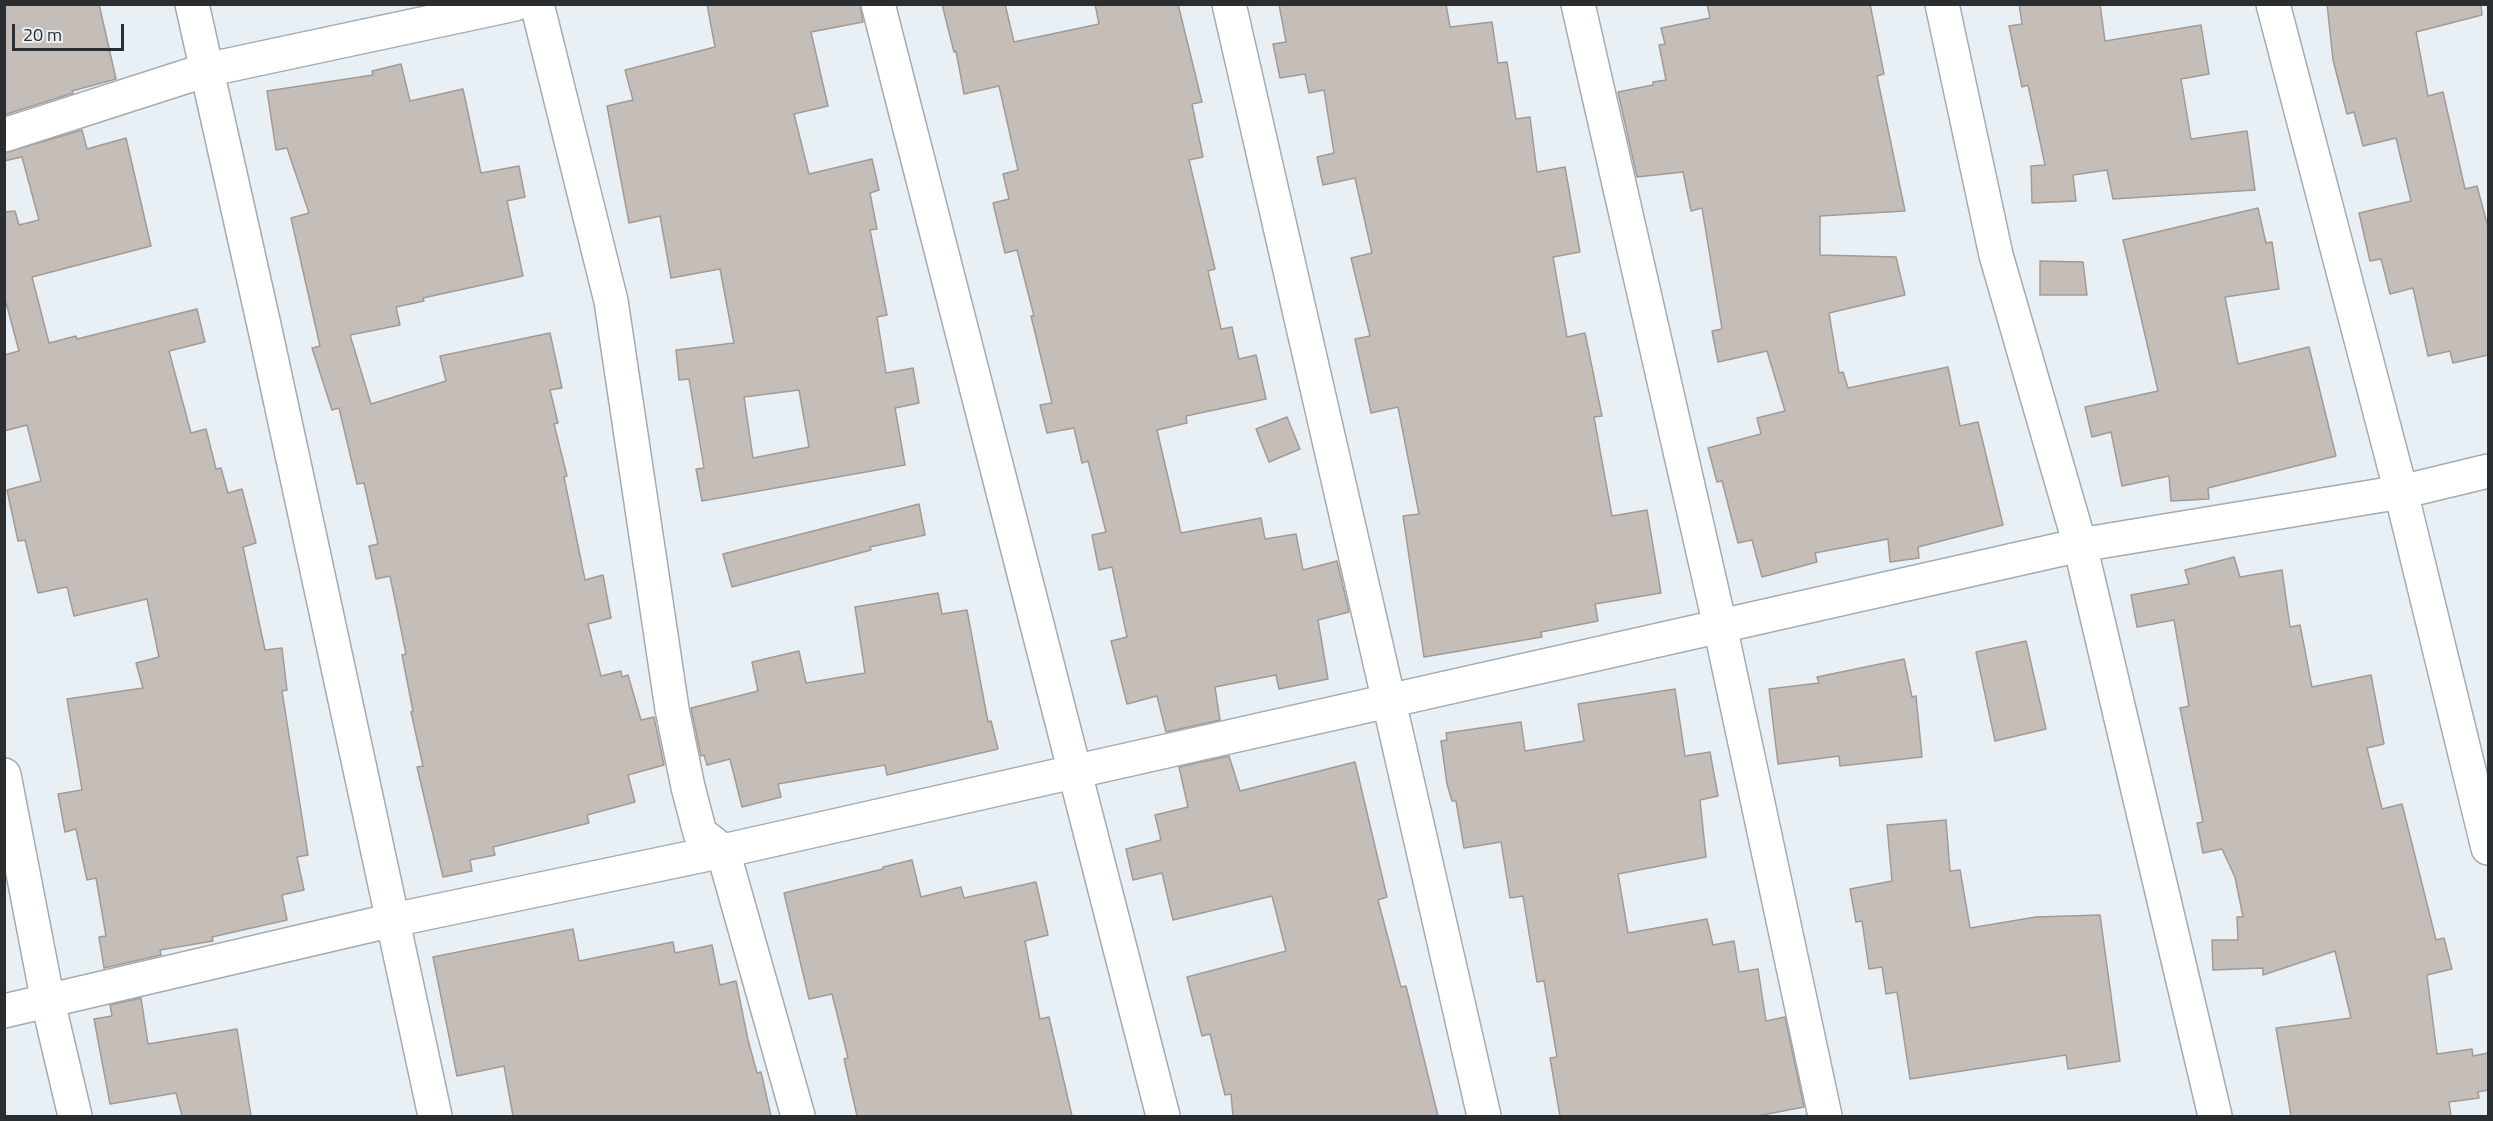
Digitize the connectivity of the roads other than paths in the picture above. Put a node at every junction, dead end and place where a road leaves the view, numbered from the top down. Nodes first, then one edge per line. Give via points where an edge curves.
1 (192, 4) edge
2 (515, 4) edge
3 (537, 4) edge
4 (878, 4) edge
5 (1229, 4) edge
6 (1578, 4) edge
7 (1942, 4) edge
8 (2273, 4) edge
9 (206, 70) junction
10 (4, 135) edge
11 (2488, 471) edge
12 (2401, 492) junction
13 (2080, 544) junction
14 (1720, 626) junction
15 (1389, 700) junction
16 (1074, 770) junction
17 (4, 775) edge
18 (2488, 848) edge
19 (723, 850) junction
20 (393, 920) junction
21 (48, 1002) junction
22 (4, 1011) edge
23 (75, 1116) edge
24 (435, 1116) edge
25 (798, 1116) edge
26 (1163, 1116) edge
27 (1484, 1116) edge
28 (1826, 1116) edge
29 (2214, 1116) edge

1 - 9 street
2 - 9 street
3 - 19 street via 611,301 672,709 688,788 700,833
4 - 16 street
5 - 15 street
6 - 14 street
7 - 13 street via 1996,255
8 - 12 street
9 - 10 street
9 - 20 street
11 - 12 street
12 - 13 street
12 - 18 street
13 - 14 street
13 - 29 street
14 - 15 street
14 - 28 street
15 - 16 street
15 - 27 street
16 - 19 street
16 - 26 street
17 - 21 street
19 - 20 street
19 - 25 street
20 - 21 street
20 - 24 street
21 - 22 street
21 - 23 street

